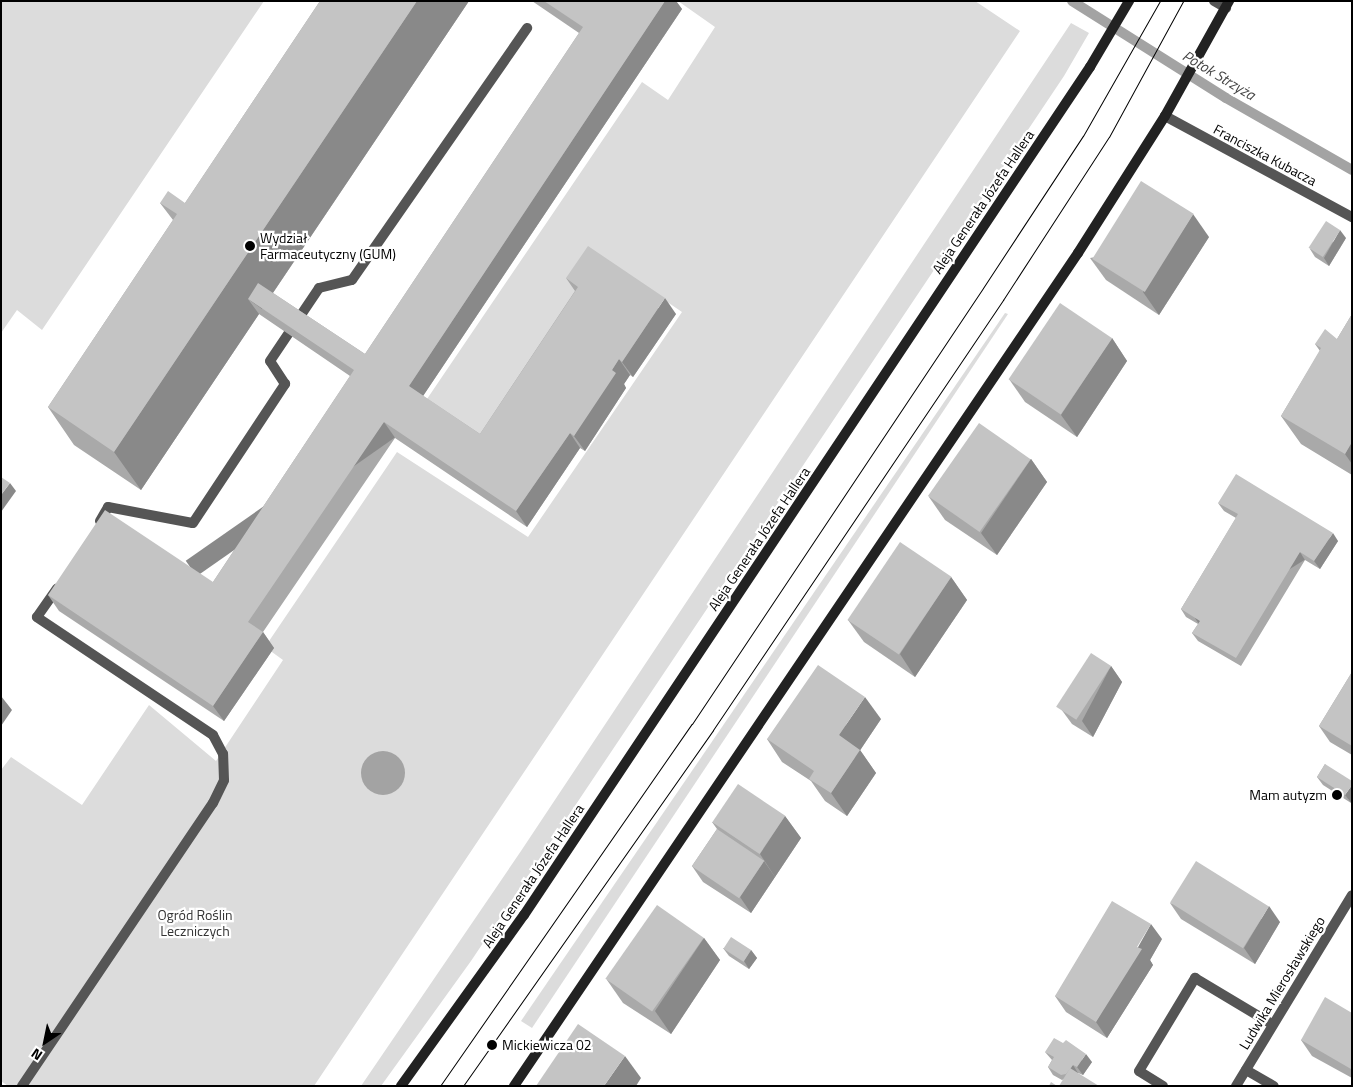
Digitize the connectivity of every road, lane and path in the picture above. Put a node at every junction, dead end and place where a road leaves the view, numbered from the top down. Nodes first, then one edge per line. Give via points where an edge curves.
1 (1129, 1) edge
2 (1214, 1) edge
3 (1227, 4) edge
4 (527, 28) dead end
5 (1165, 116) junction
6 (1352, 217) edge
7 (93, 531) edge
8 (63, 578) edge
9 (1352, 895) edge
10 (1272, 1024) junction
11 (1246, 1070) junction
12 (22, 1086) edge
13 (401, 1086) edge
14 (514, 1086) edge
15 (1163, 1086) edge
16 (1236, 1086) edge
17 (1274, 1086) edge

1 - 13 main road, Aleja Generała Józefa Hallera via 1090,67 530,907
2 - 3 street
3 - 5 main road
4 - 7 street via 352,280 319,288 270,361 285,384 193,523 108,507
5 - 6 street, Franciszka Kubacza
5 - 14 main road via 1078,254
8 - 12 street via 37,618 214,735 223,754 224,780 213,804
9 - 10 street, Ludwika Mierosławskiego
10 - 11 street, Ludwika Mierosławskiego
10 - 15 street via 1195,978 1139,1071
11 - 16 street, Ludwika Mierosławskiego
11 - 17 street

